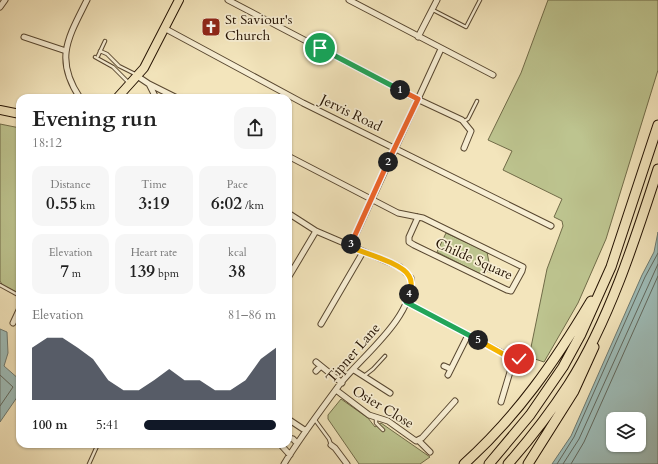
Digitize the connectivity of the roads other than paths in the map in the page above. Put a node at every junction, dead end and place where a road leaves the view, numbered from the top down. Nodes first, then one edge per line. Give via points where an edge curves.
1 (5, 0) edge
2 (87, 0) edge
3 (179, 0) edge
4 (184, 0) edge
5 (228, 0) edge
6 (349, 0) edge
7 (437, 0) edge
8 (480, 0) edge
9 (0, 7) edge
10 (432, 10) junction
11 (165, 29) junction
12 (24, 37) dead end
13 (418, 37) junction
14 (105, 41) dead end
15 (441, 49) junction
16 (66, 51) junction
17 (100, 51) junction
18 (137, 76) junction
19 (492, 76) dead end
20 (130, 84) junction
21 (149, 84) junction
22 (78, 94) edge
23 (121, 94) edge
24 (154, 94) edge
25 (169, 94) edge
26 (286, 94) edge
27 (292, 97) edge
28 (418, 99) junction
29 (477, 101) dead end
30 (0, 110) edge
31 (16, 113) edge
32 (463, 122) junction
33 (658, 125) edge
34 (468, 126) junction
35 (476, 130) dead end
36 (394, 148) junction
37 (464, 148) dead end
38 (292, 158) edge
39 (658, 169) edge
40 (371, 200) junction
41 (292, 216) edge
42 (418, 217) junction
43 (551, 226) dead end
44 (316, 231) junction
45 (350, 247) junction
46 (363, 252) junction
47 (610, 267) junction
48 (292, 271) edge
49 (0, 285) edge
50 (16, 294) edge
51 (611, 301) junction
52 (406, 302) junction
53 (16, 317) edge
54 (13, 323) dead end
55 (321, 324) dead end
56 (468, 335) junction
57 (385, 356) dead end
58 (512, 359) junction
59 (519, 359) dead end
60 (316, 362) dead end
61 (321, 366) junction
62 (444, 366) dead end
63 (354, 370) junction
64 (316, 371) dead end
65 (364, 376) junction
66 (342, 383) junction
67 (336, 390) junction
68 (390, 393) dead end
69 (456, 401) dead end
70 (501, 402) dead end
71 (376, 418) junction
72 (315, 419) junction
73 (292, 422) edge
74 (383, 430) dead end
75 (306, 431) junction
76 (292, 439) edge
77 (419, 441) junction
78 (298, 443) junction
79 (331, 445) joint
80 (96, 448) edge
81 (284, 448) edge
82 (430, 452) dead end
83 (290, 455) junction
84 (89, 464) edge
85 (284, 464) edge
86 (347, 464) edge
87 (464, 464) edge
88 (489, 464) edge
89 (508, 464) edge
90 (528, 464) edge

1 - 9 street
2 - 16 street via 73,27
3 - 11 main road
4 - 11 main road
5 - 28 street
6 - 13 street
7 - 10 street
8 - 10 lane via 466,26
10 - 13 street
11 - 18 main road
11 - 26 street, Jervis Road
12 - 16 street
13 - 15 street
14 - 17 lane
15 - 19 street
15 - 28 street
16 - 22 street via 68,77
17 - 18 lane
17 - 20 lane via 97,56
18 - 20 main road
18 - 21 street
20 - 23 main road
21 - 24 street
21 - 25 street
27 - 36 street, Jervis Road
28 - 32 street
28 - 36 street
29 - 32 lane via 468,119
30 - 31 main road
32 - 34 street
33 - 47 highway
34 - 35 street
34 - 37 street via 471,131
36 - 40 street
36 - 43 street, Jervis Road
38 - 40 street, Childe Square
39 - 51 highway via 632,248
40 - 42 street, Childe Square via 398,213
40 - 45 street
41 - 44 street
42 - 42 street, Childe Square via 409,242 507,290 511,291 514,288 522,267
44 - 45 street
44 - 48 street
45 - 46 street
46 - 52 street, Tipner Lane via 400,267 410,278 411,285
46 - 55 street
47 - 87 highway via 564,348 536,387 504,425
47 - 88 highway via 581,334 563,367 530,415
49 - 50 lane
51 - 89 highway via 569,383 544,420
51 - 90 highway via 590,360 574,391
52 - 56 street
52 - 63 street, Tipner Lane via 380,342
53 - 54 street
56 - 58 street
56 - 62 street via 449,372
57 - 65 lane
58 - 59 street
58 - 70 street
60 - 61 street
61 - 64 street
61 - 66 street
63 - 65 street
63 - 66 street, Tipner Lane
65 - 68 street
66 - 67 street, Tipner Lane
67 - 71 street, Osier Close
67 - 72 street, Tipner Lane
69 - 77 street, Osier Close via 448,405
71 - 74 lane via 376,424
71 - 77 street, Osier Close via 388,422
72 - 75 street, Tipner Lane
72 - 79 lane
73 - 75 street
75 - 78 street, Tipner Lane
76 - 78 street
77 - 82 street, Osier Close
78 - 83 street, Tipner Lane
79 - 86 street
80 - 84 lane
81 - 83 street
83 - 85 street, Tipner Lane

